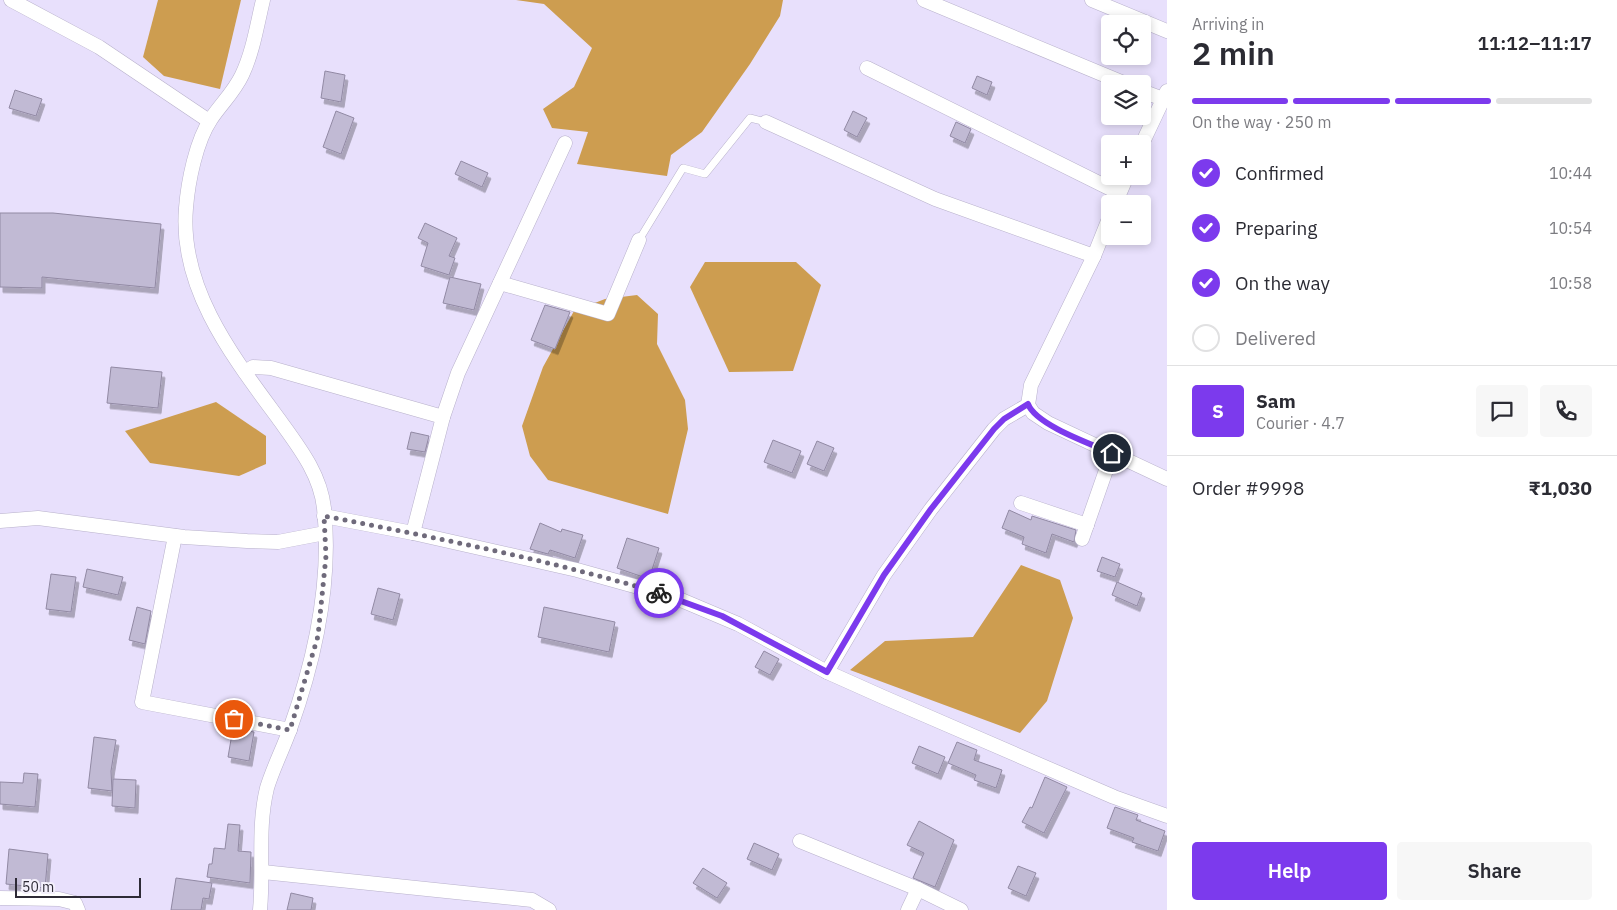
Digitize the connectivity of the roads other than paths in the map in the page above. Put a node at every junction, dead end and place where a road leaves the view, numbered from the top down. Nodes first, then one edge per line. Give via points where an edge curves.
1 (11, 0) edge
2 (263, 0) edge
3 (924, 0) edge
4 (1092, 0) edge
5 (1167, 31) edge
6 (867, 68) dead end
7 (1104, 75) edge
8 (1151, 93) edge
9 (1165, 95) edge
10 (209, 121) junction
11 (766, 122) joint
12 (1146, 135) edge
13 (565, 143) dead end
14 (1111, 195) edge
15 (1101, 238) edge
16 (639, 240) joint
17 (1094, 256) junction
18 (500, 283) junction
19 (245, 372) junction
20 (1028, 404) junction
21 (443, 417) junction
22 (1112, 453) junction
23 (1167, 479) edge
24 (1021, 503) dead end
25 (324, 516) junction
26 (0, 521) edge
27 (1087, 525) junction
28 (326, 533) junction
29 (413, 533) junction
30 (175, 536) junction
31 (1082, 538) dead end
32 (827, 672) junction
33 (290, 730) junction
34 (1167, 816) edge
35 (800, 841) dead end
36 (263, 872) junction
37 (918, 890) junction
38 (0, 898) edge
39 (78, 910) edge
40 (260, 910) edge
41 (549, 910) edge
42 (908, 910) edge
43 (961, 910) edge

1 - 10 street via 99,47
2 - 10 street via 243,73
3 - 7 street
4 - 5 street
6 - 14 street
8 - 9 street
9 - 12 street
10 - 19 street via 192,170 186,207 186,238 209,315
11 - 16 lane via 750,118 705,174 683,168
11 - 17 street via 935,199
13 - 18 street
15 - 17 street
16 - 18 street via 608,314
17 - 20 street via 1036,375
18 - 21 street via 458,373
19 - 21 street via 253,367 271,368
19 - 25 street via 310,464 317,480
20 - 22 street via 1033,413 1048,423
20 - 32 street via 994,429 931,509 884,575
21 - 29 street
22 - 23 street
22 - 27 street
24 - 27 street
25 - 28 street
25 - 29 street
26 - 30 street via 38,518
27 - 31 street
28 - 30 street via 278,542
28 - 33 street via 318,636
29 - 32 street via 606,578 674,598 738,624
30 - 33 street via 142,702
32 - 34 street via 1114,797
33 - 36 street via 265,800 261,847
35 - 37 street
36 - 40 street
36 - 41 street via 532,900
37 - 42 street
37 - 43 street
38 - 39 street via 59,899 75,903

